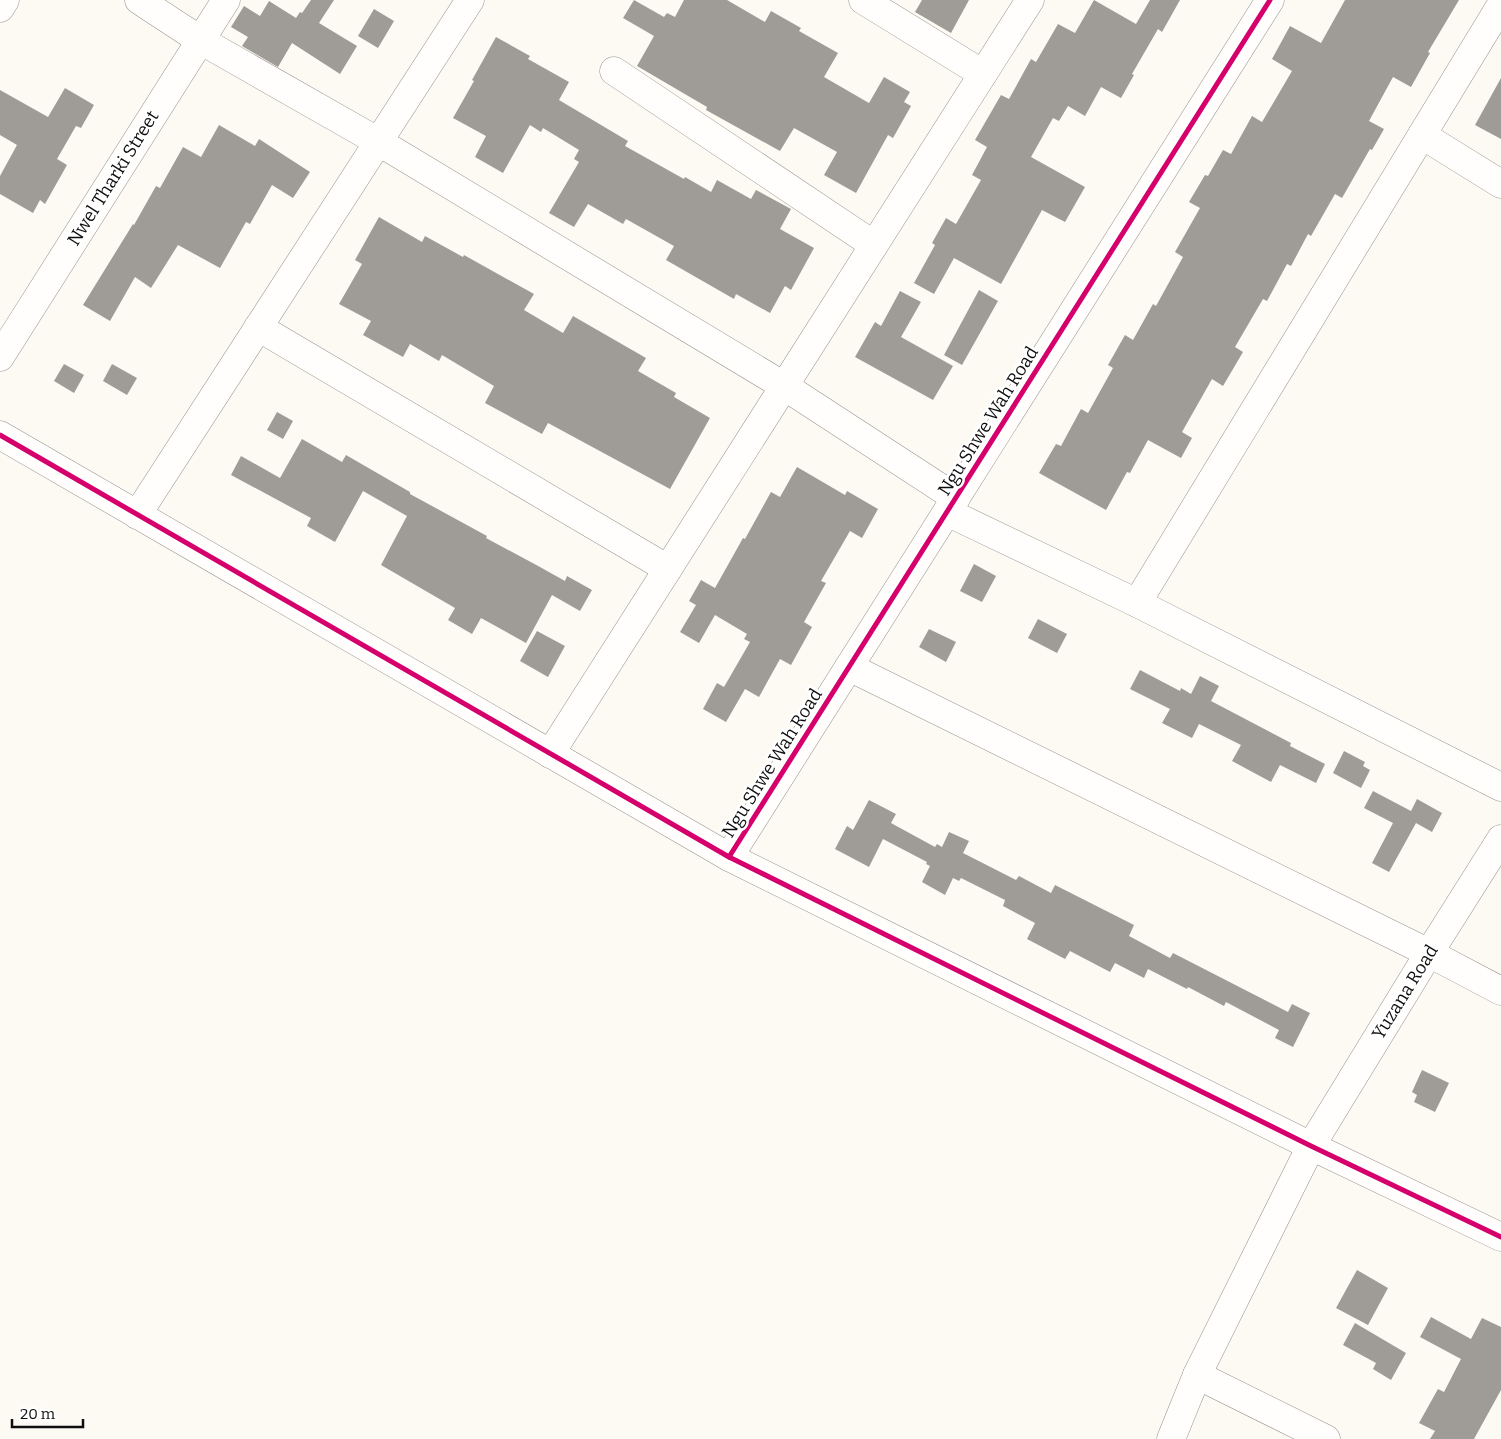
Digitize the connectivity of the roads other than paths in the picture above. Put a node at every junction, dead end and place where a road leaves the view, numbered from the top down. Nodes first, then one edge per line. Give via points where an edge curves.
1 (5, 0) edge
2 (138, 0) edge
3 (226, 0) edge
4 (470, 0) edge
5 (863, 0) edge
6 (1030, 0) edge
7 (1270, 0) edge
8 (1501, 5) edge
9 (0, 8) edge
10 (200, 40) junction
11 (614, 71) dead end
12 (983, 74) junction
13 (1422, 135) junction
14 (379, 142) junction
15 (1501, 184) edge
16 (874, 245) junction
17 (258, 327) junction
18 (0, 357) edge
19 (784, 386) junction
20 (0, 435) edge
21 (952, 505) junction
22 (137, 515) junction
23 (668, 569) junction
24 (1137, 603) junction
25 (849, 667) junction
26 (550, 754) junction
27 (1501, 787) edge
28 (1501, 839) edge
29 (729, 857) junction
30 (1429, 953) junction
31 (1501, 990) edge
32 (1311, 1146) junction
33 (1501, 1237) edge
34 (1197, 1375) junction
35 (1171, 1439) edge
36 (1326, 1439) edge

1 - 9 street
2 - 10 street
3 - 10 street, Nwel Tharki Street
4 - 14 street
5 - 12 street
6 - 12 street
7 - 21 street, Ngu Shwe Wah Road
8 - 13 street
10 - 14 street
10 - 18 street, Nwel Tharki Street
11 - 16 street
12 - 16 street
13 - 15 street
13 - 24 street
14 - 17 street
14 - 19 street
16 - 19 street
17 - 22 street
17 - 23 street
19 - 21 street
19 - 23 street
20 - 22 street
21 - 24 street
21 - 25 street, Ngu Shwe Wah Road
22 - 26 street
23 - 26 street
24 - 27 street
25 - 29 street, Ngu Shwe Wah Road
25 - 30 street
26 - 29 street
28 - 30 street, Yuzana Road
29 - 32 street
30 - 31 street
30 - 32 street, Yuzana Road
32 - 33 street
32 - 34 street, Yuzana Road
34 - 35 street, Yuzana Road
34 - 36 street

